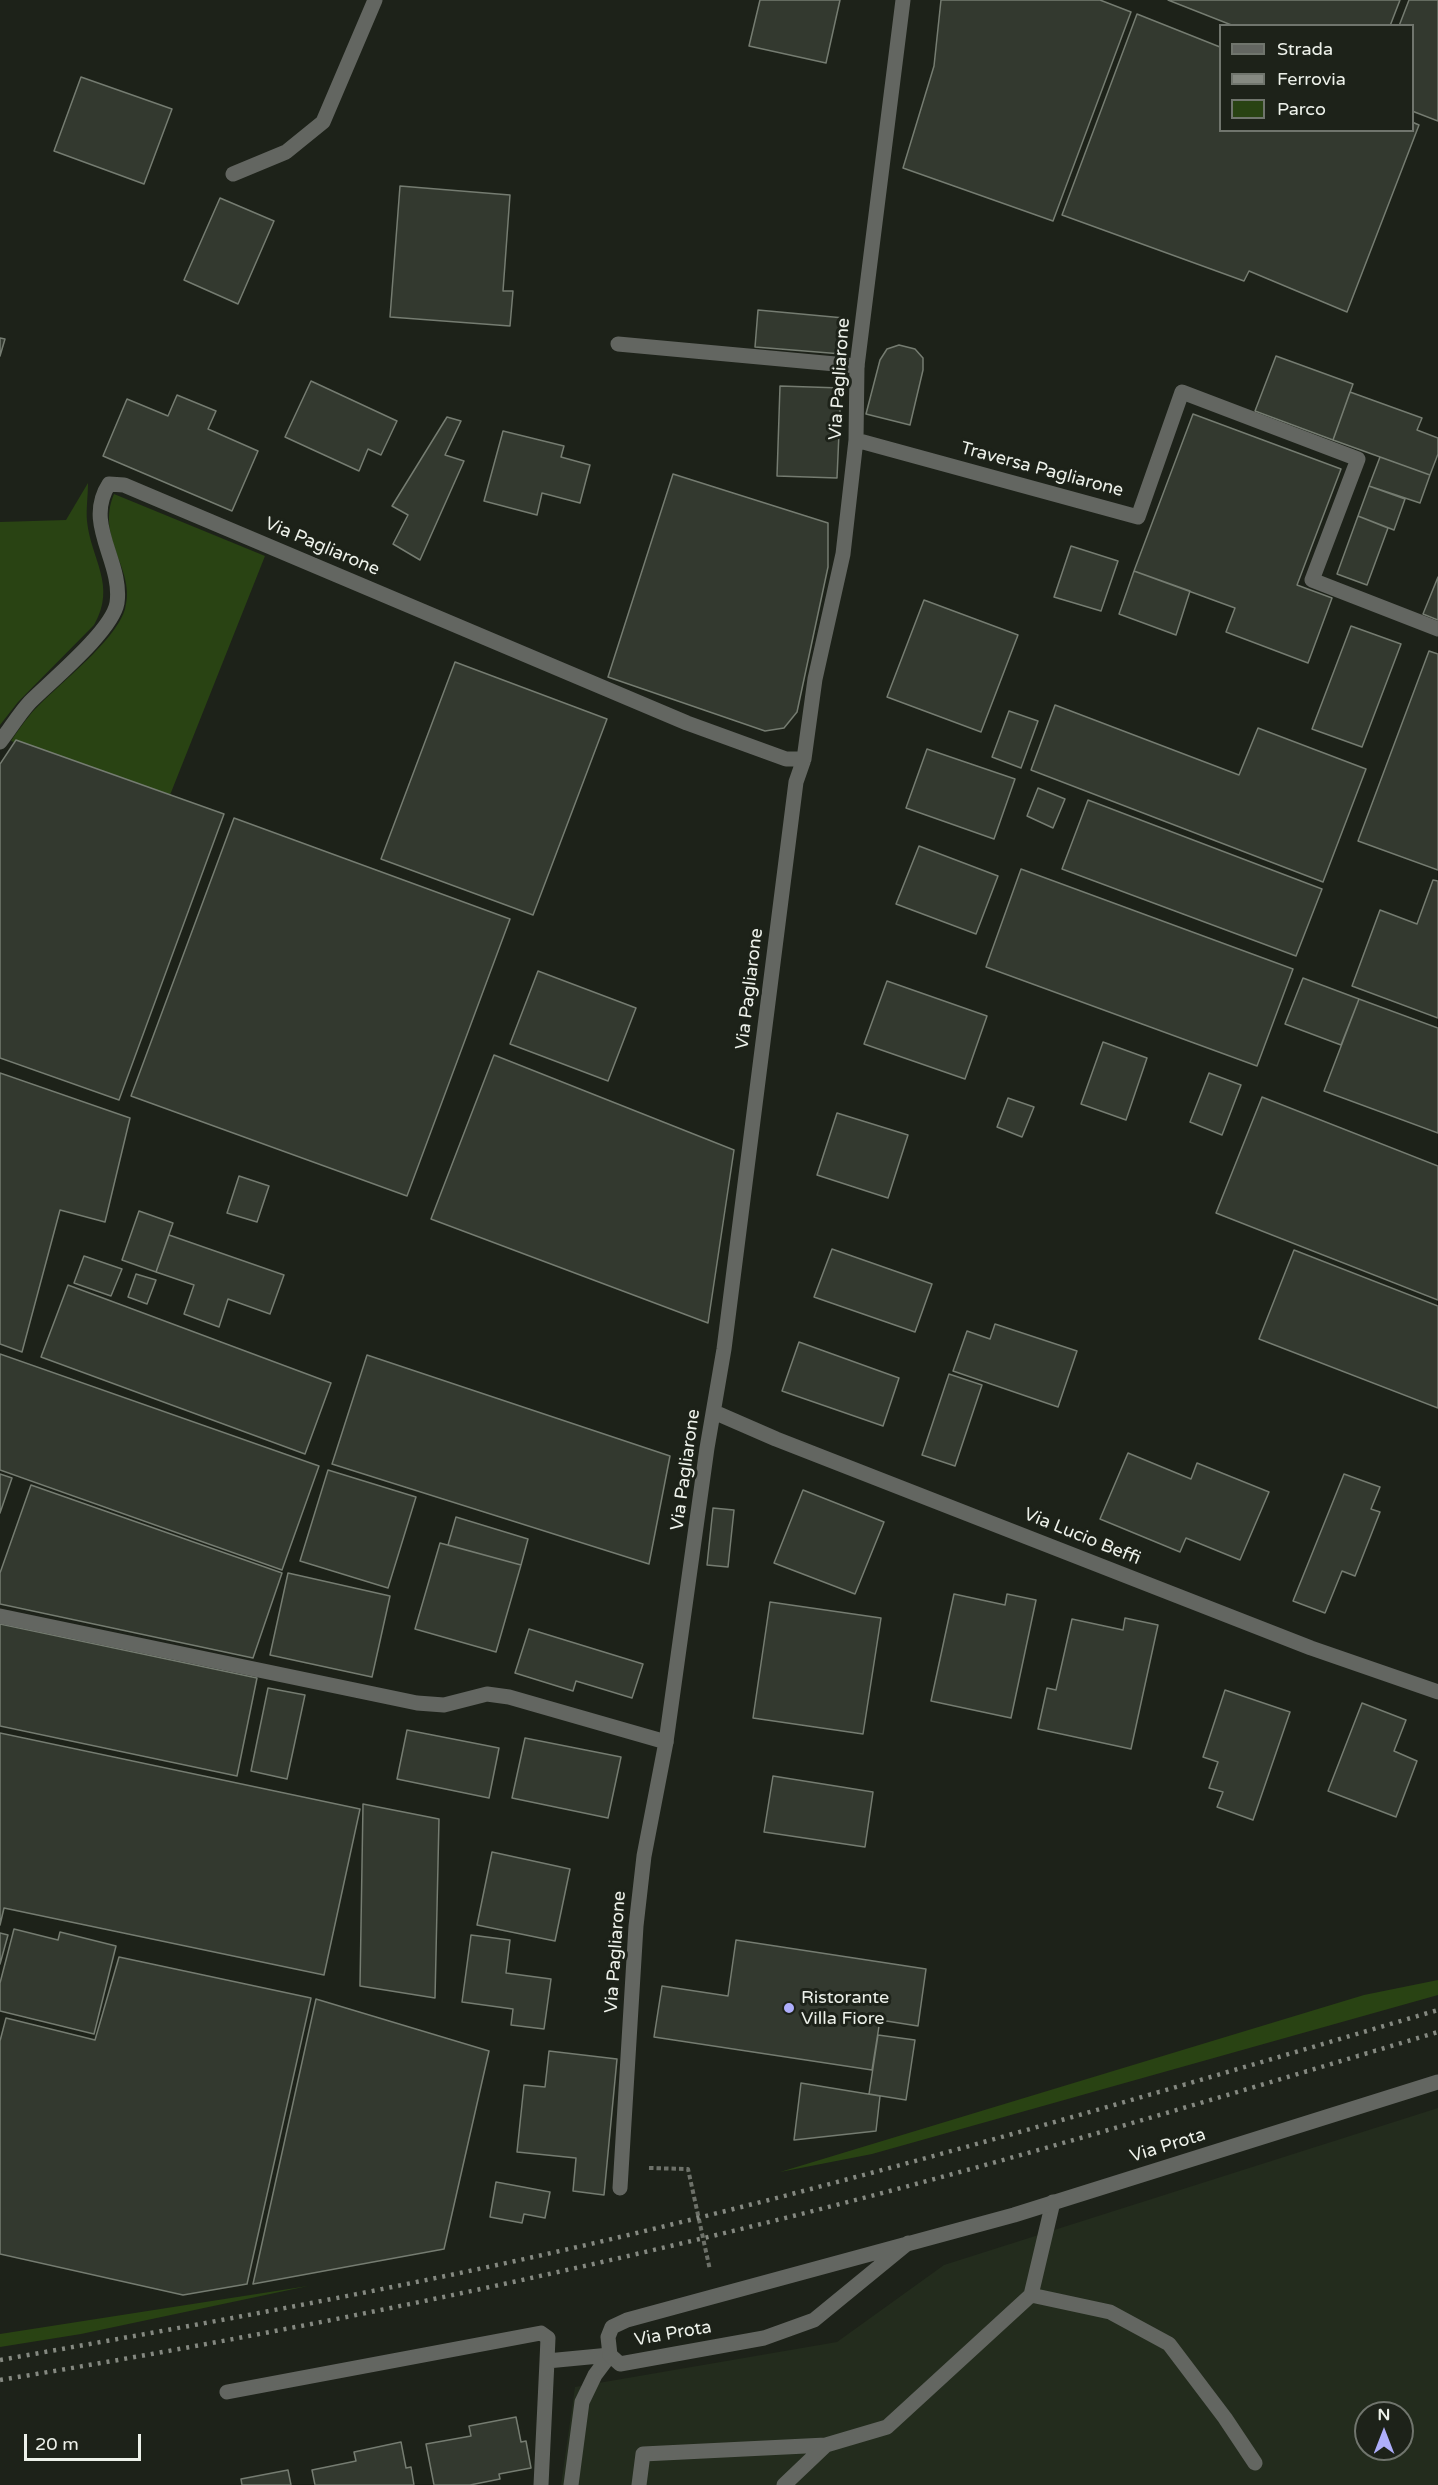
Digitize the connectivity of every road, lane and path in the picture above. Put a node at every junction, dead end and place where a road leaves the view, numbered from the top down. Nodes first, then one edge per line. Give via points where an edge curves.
1 (375, 0) edge
2 (903, 0) edge
3 (233, 174) dead end
4 (618, 344) dead end
5 (857, 366) junction
6 (856, 440) junction
7 (1438, 629) edge
8 (0, 742) edge
9 (804, 759) junction
10 (714, 1413) junction
11 (0, 1616) edge
12 (1438, 1692) edge
13 (666, 1742) junction
14 (1438, 2082) edge
15 (620, 2188) joint
16 (1053, 2202) junction
17 (908, 2243) junction
18 (711, 2275) dead end
19 (1031, 2295) junction
20 (610, 2355) junction
21 (547, 2361) junction
22 (227, 2392) dead end
23 (826, 2445) junction
24 (1255, 2463) dead end
25 (541, 2485) edge
26 (571, 2485) edge
27 (639, 2485) edge
28 (784, 2485) edge

1 - 3 street via 323,122 286,152
2 - 5 street, Via Pagliarone
4 - 5 street
5 - 6 street, Via Pagliarone
6 - 7 street, Traversa Pagliarone via 1138,517 1182,392 1358,459 1312,580
6 - 9 street, Via Pagliarone via 843,554 815,678
8 - 9 street, Via Pagliarone via 28,705 105,628 117,604 117,582 100,522 100,498 109,484 124,485 687,723 786,759
9 - 10 street, Via Pagliarone via 795,782
10 - 12 street, Via Lucio Beffi via 1311,1648
10 - 13 street, Via Pagliarone
11 - 13 street via 417,1703 444,1705 487,1694 509,1697
13 - 15 street, Via Pagliarone via 644,1856 636,1926
14 - 16 street, Via Prota
15 - 18 path via 645,2168 688,2169
16 - 17 street, Via Prota
16 - 19 street
17 - 20 street, Via Prota via 804,2323 764,2338 620,2364
17 - 20 street, Via Prota via 627,2320 612,2327 608,2337
19 - 23 street via 886,2427
19 - 24 street via 1110,2312 1169,2344
20 - 21 street
20 - 26 street via 582,2402
21 - 22 street via 548,2338 541,2332
21 - 25 street
23 - 27 street via 643,2454
23 - 28 street

